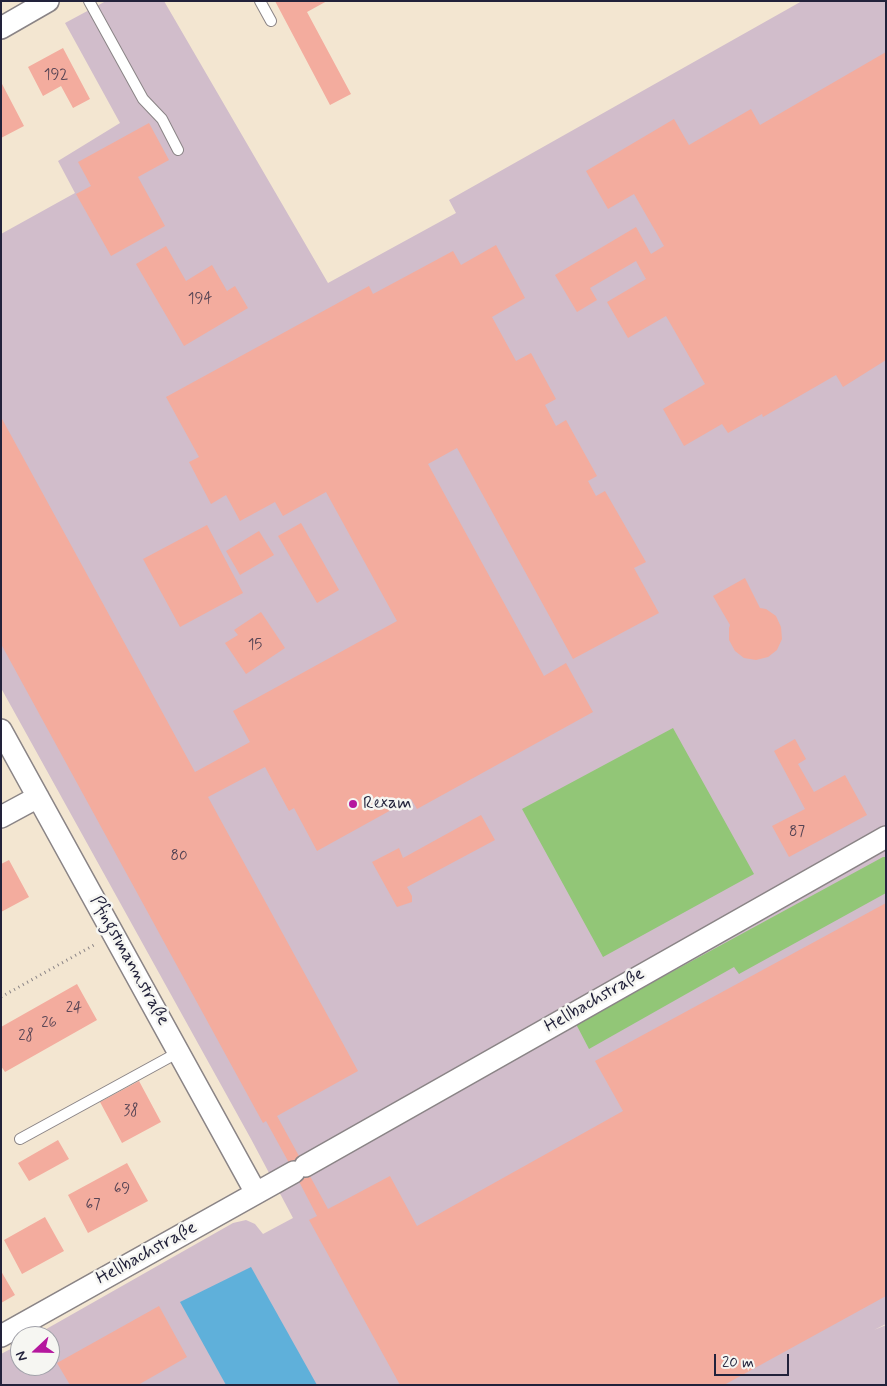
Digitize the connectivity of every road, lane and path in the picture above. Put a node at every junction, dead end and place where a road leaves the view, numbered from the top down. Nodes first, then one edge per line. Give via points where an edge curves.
1 (48, 1) edge
2 (89, 1) edge
3 (260, 1) edge
4 (272, 21) dead end
5 (1, 28) edge
6 (178, 150) dead end
7 (1, 730) edge
8 (38, 797) junction
9 (1, 817) edge
10 (886, 837) edge
11 (114, 934) junction
12 (1, 997) edge
13 (179, 1052) junction
14 (20, 1139) dead end
15 (256, 1193) junction
16 (1, 1336) edge

1 - 5 street
2 - 6 lane via 143,99 162,119
3 - 4 lane
7 - 8 street, Pfingstmannstraße
8 - 9 street
8 - 11 street, Pfingstmannstraße
10 - 15 street, Hellbachstraße
11 - 12 path
11 - 13 street, Pfingstmannstraße
13 - 14 lane
13 - 15 street, Pfingstmannstraße
15 - 16 street, Hellbachstraße

